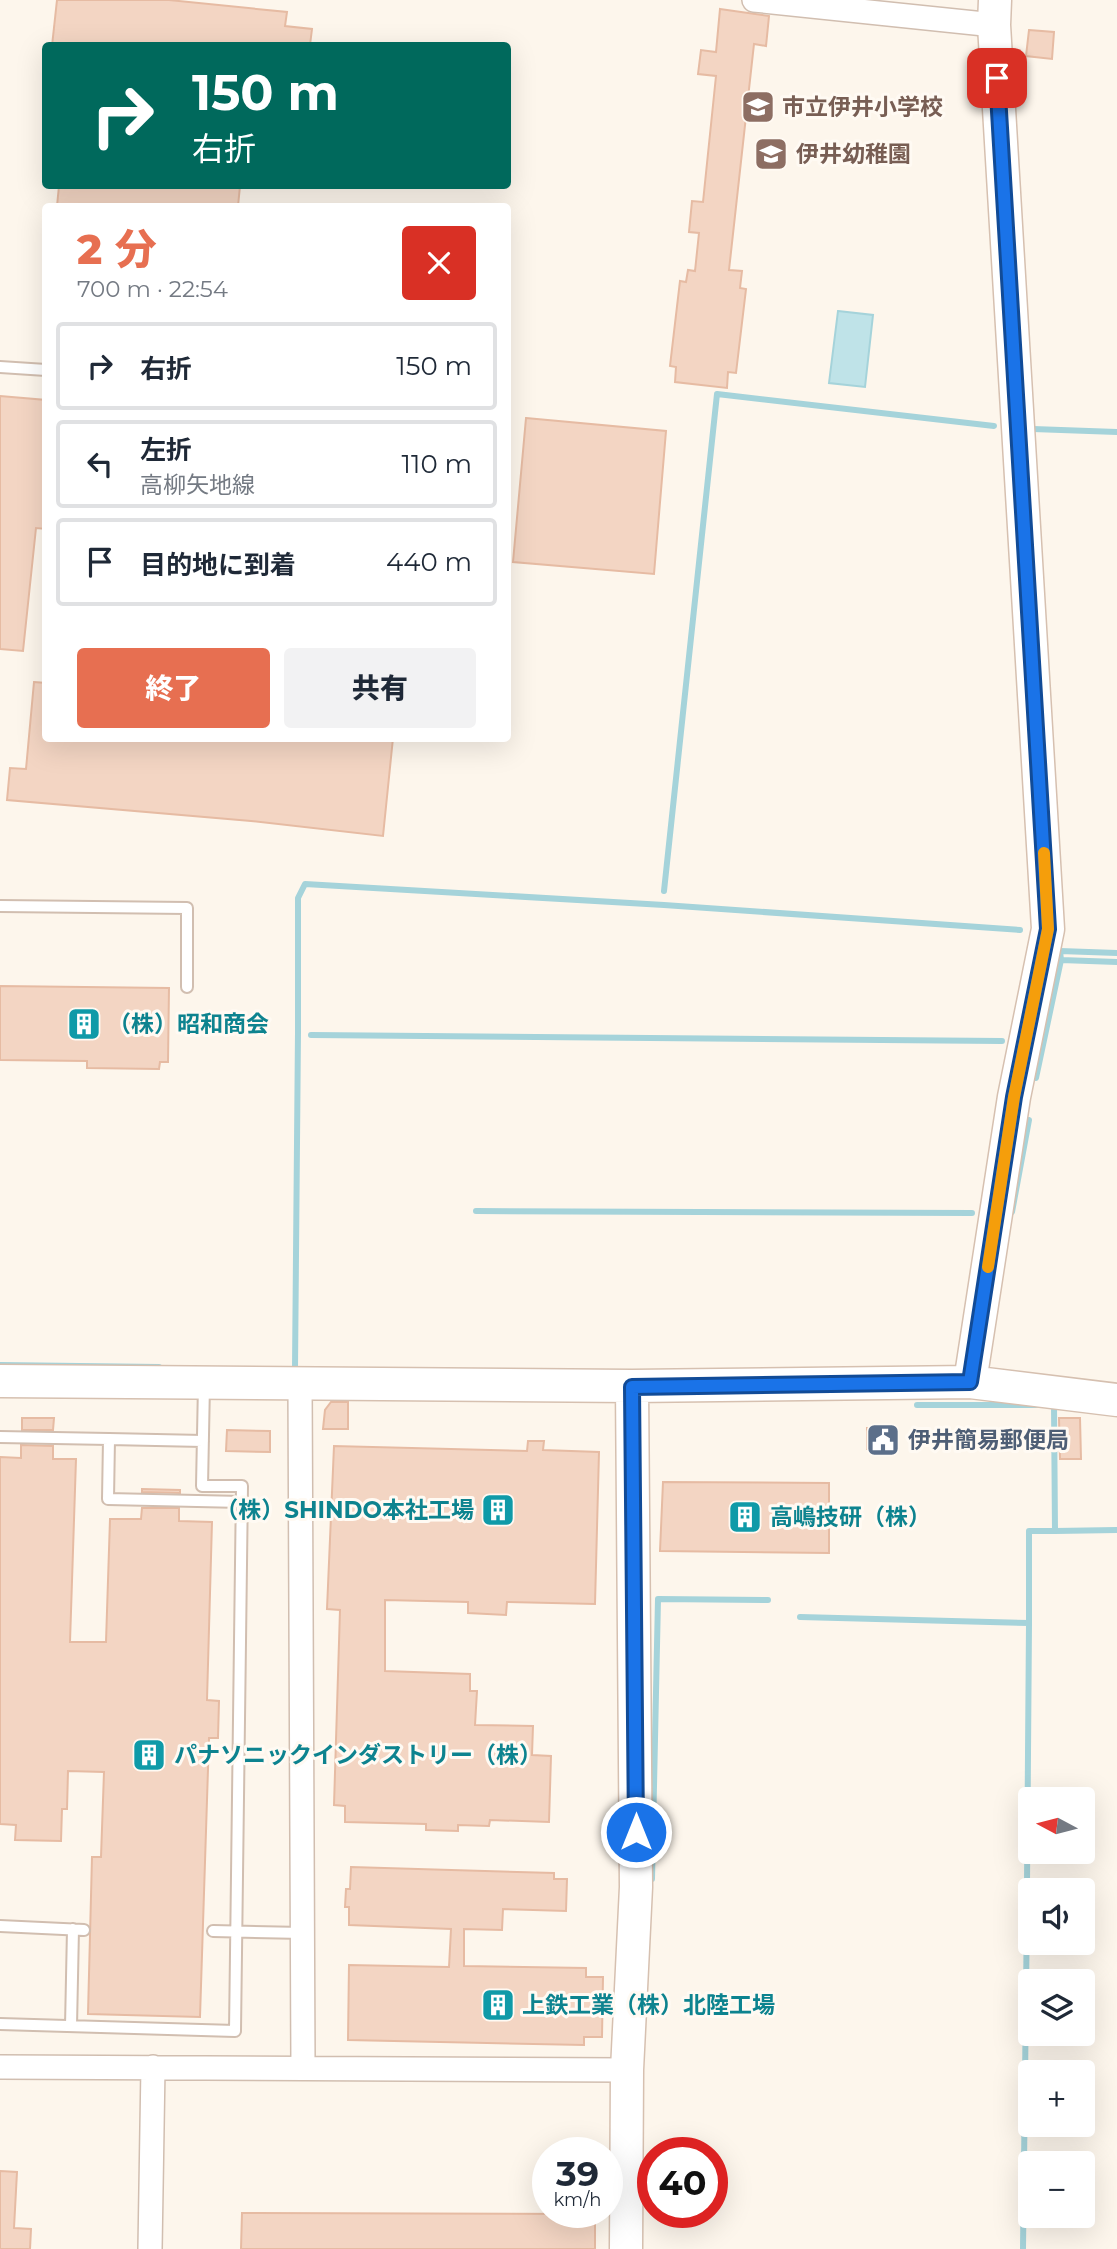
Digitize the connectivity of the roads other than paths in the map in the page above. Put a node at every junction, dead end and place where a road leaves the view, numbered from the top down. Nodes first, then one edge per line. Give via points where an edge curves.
1 (754, 0) edge
2 (995, 12) edge
3 (0, 367) edge
4 (42, 370) edge
5 (0, 906) edge
6 (187, 987) dead end
7 (0, 1381) edge
8 (204, 1381) junction
9 (300, 1382) junction
10 (970, 1382) junction
11 (632, 1387) junction
12 (1117, 1400) edge
13 (0, 1437) edge
14 (109, 1439) junction
15 (203, 1441) junction
16 (242, 1503) junction
17 (0, 1926) edge
18 (214, 1931) dead end
19 (236, 1931) junction
20 (303, 1933) junction
21 (0, 2024) edge
22 (71, 2026) junction
23 (0, 2067) edge
24 (153, 2067) junction
25 (303, 2068) junction
26 (627, 2070) junction
27 (150, 2249) edge
28 (626, 2249) edge

1 - 2 street
2 - 10 street via 1048,929 1014,1097
3 - 4 lane
5 - 6 lane via 187,908
7 - 8 street
8 - 9 street
8 - 15 lane
9 - 11 street
9 - 20 street
10 - 11 street
10 - 12 street
11 - 26 street via 636,1887
13 - 14 lane
14 - 15 lane
14 - 16 lane via 108,1499
15 - 16 lane via 202,1486 242,1486
16 - 19 lane
17 - 22 lane via 78,1929
18 - 19 lane
19 - 20 lane
19 - 22 lane via 235,2031
20 - 25 street
21 - 22 lane
23 - 24 street
24 - 25 street
24 - 27 street
25 - 26 street
26 - 28 street

